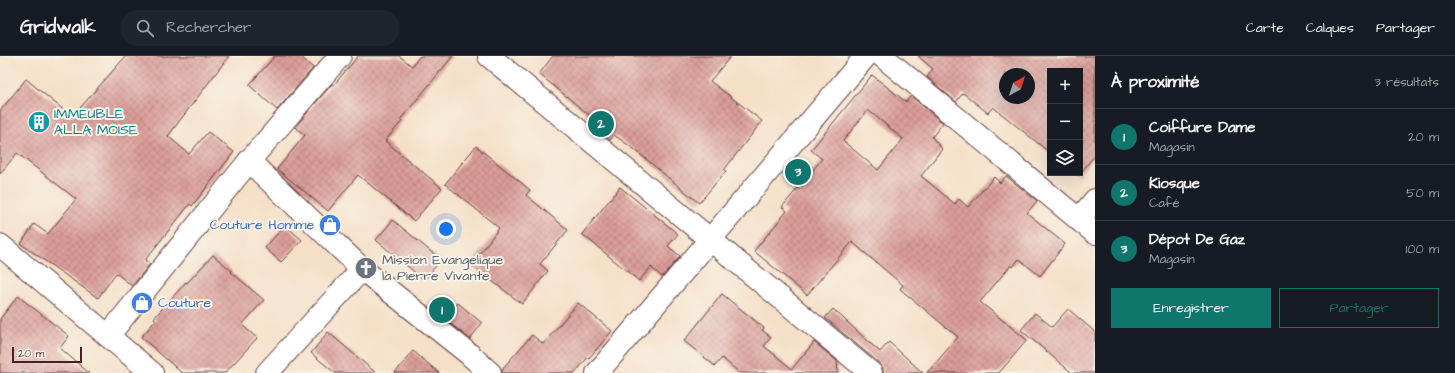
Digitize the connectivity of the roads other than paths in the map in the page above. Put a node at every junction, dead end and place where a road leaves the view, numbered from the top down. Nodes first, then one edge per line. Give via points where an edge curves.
1 (340, 56) edge
2 (489, 56) edge
3 (866, 56) edge
4 (882, 56) edge
5 (249, 161) junction
6 (1095, 200) edge
7 (1087, 226) edge
8 (710, 239) junction
9 (0, 245) edge
10 (362, 269) junction
11 (108, 336) junction
12 (152, 373) edge
13 (267, 373) edge
14 (490, 373) edge
15 (597, 373) edge
16 (871, 373) edge

1 - 5 street
2 - 8 street
3 - 8 street
4 - 7 street
5 - 10 street
5 - 11 street
6 - 7 street
8 - 15 street
8 - 16 street
9 - 11 street
10 - 13 street
10 - 14 street
11 - 12 street

